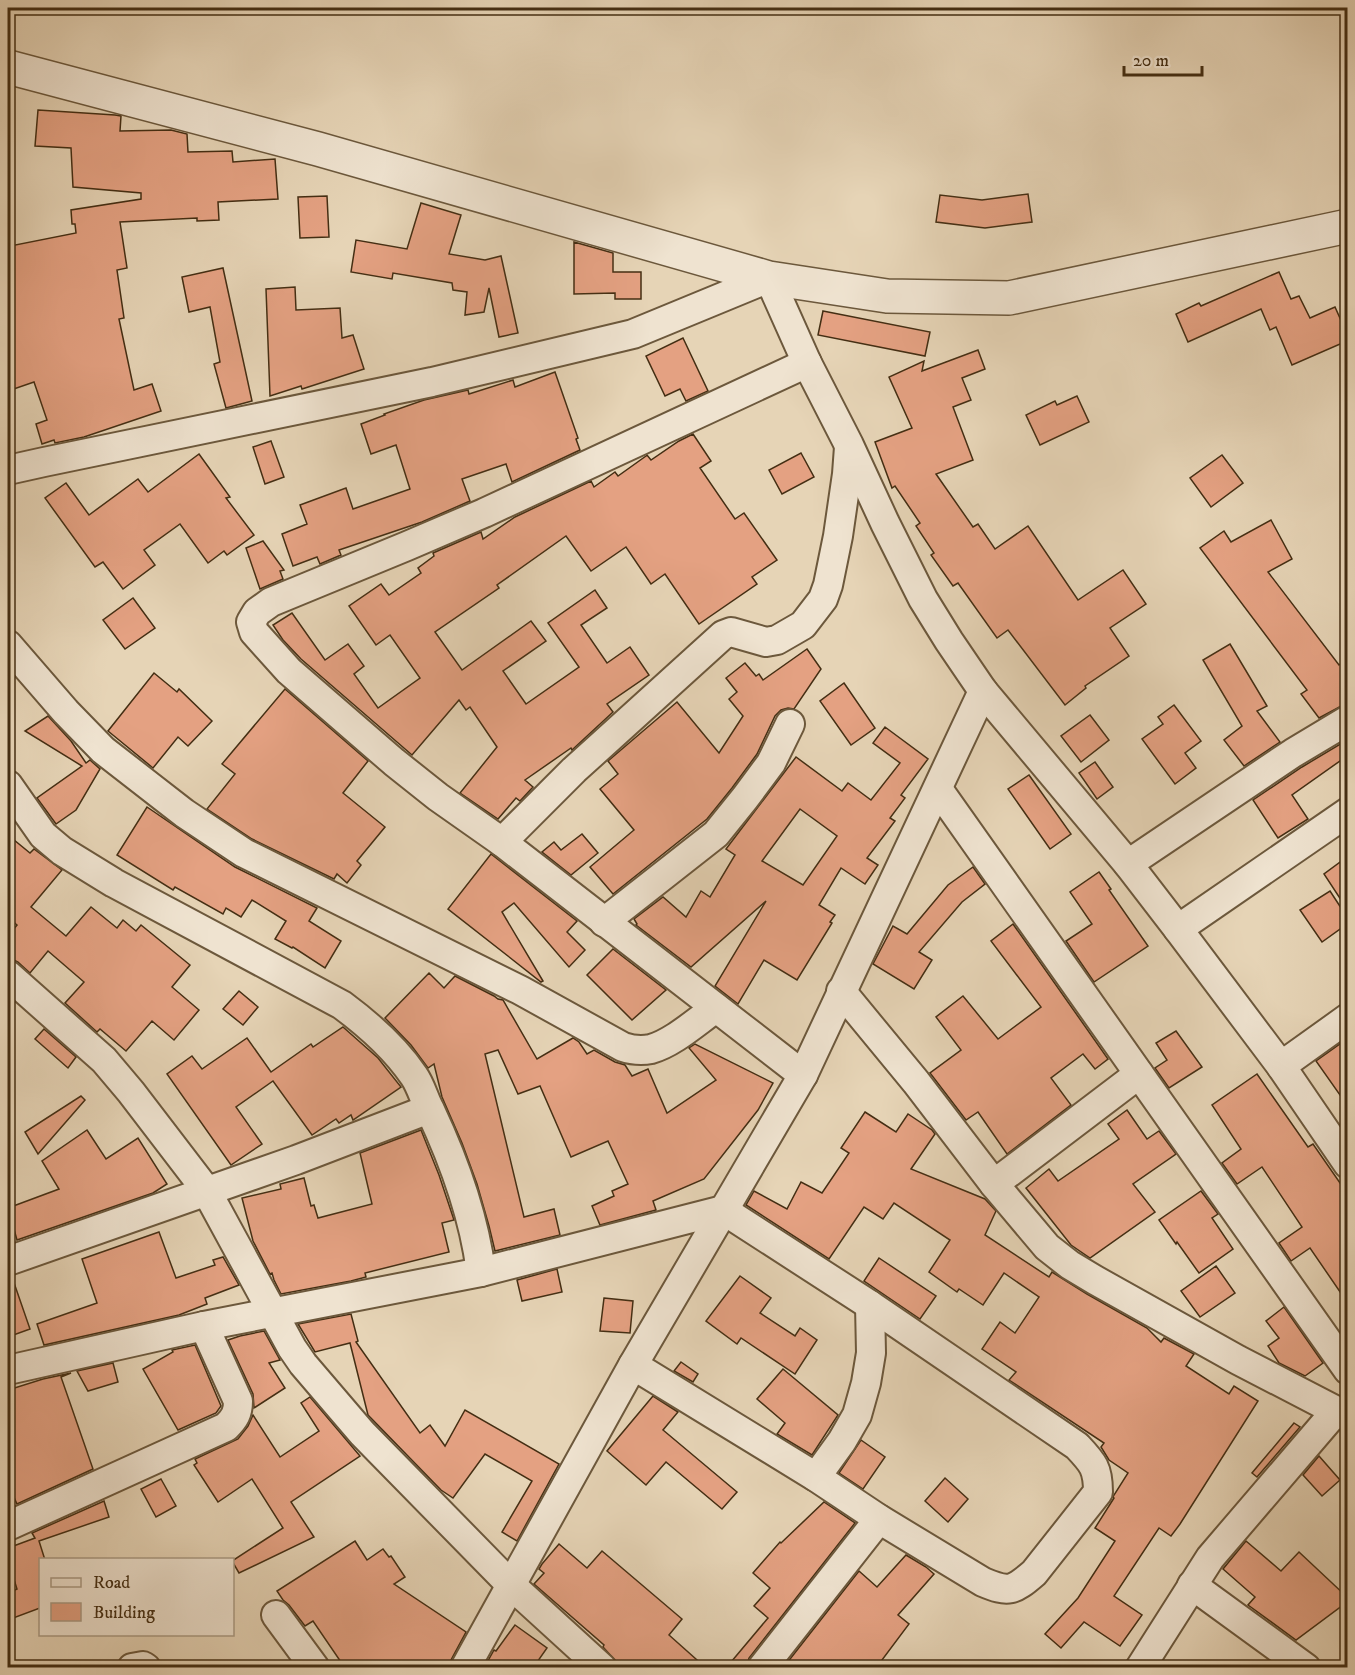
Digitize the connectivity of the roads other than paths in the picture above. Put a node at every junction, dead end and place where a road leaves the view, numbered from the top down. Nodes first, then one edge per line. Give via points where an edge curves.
1 (8, 67) edge
2 (1347, 226) edge
3 (769, 278) junction
4 (807, 363) junction
5 (849, 445) junction
6 (8, 470) edge
7 (8, 645) edge
8 (983, 691) junction
9 (1347, 720) edge
10 (790, 724) dead end
11 (8, 785) edge
12 (938, 789) junction
13 (1347, 812) edge
14 (502, 842) junction
15 (1128, 864) junction
16 (604, 922) junction
17 (1178, 929) junction
18 (8, 975) edge
19 (841, 991) junction
20 (716, 1008) junction
21 (1347, 1018) edge
22 (1281, 1066) junction
23 (1139, 1074) junction
24 (803, 1075) junction
25 (429, 1109) junction
26 (1347, 1164) edge
27 (994, 1184) junction
28 (206, 1191) junction
29 (723, 1210) junction
30 (8, 1261) edge
31 (481, 1272) junction
32 (870, 1305) junction
33 (273, 1313) junction
34 (204, 1326) junction
35 (633, 1365) junction
36 (1347, 1370) edge
37 (8, 1371) edge
38 (1341, 1414) edge
39 (816, 1477) junction
40 (879, 1519) junction
41 (8, 1526) edge
42 (510, 1584) junction
43 (1191, 1585) junction
44 (276, 1615) dead end
45 (132, 1668) edge
46 (146, 1668) edge
47 (315, 1668) edge
48 (465, 1668) edge
49 (602, 1668) edge
50 (762, 1668) edge
51 (1140, 1668) edge
52 (1306, 1668) edge

1 - 3 street via 318,149
2 - 3 street via 1009,298 887,296
3 - 4 street
3 - 6 street via 633,333 432,382
4 - 5 street
4 - 14 street via 484,513 271,602 257,612 251,622 254,632 289,671 394,762
5 - 8 street via 923,599
5 - 14 street via 828,585 823,599 803,625 766,642 731,632 723,635 574,770
7 - 20 street via 103,750 184,813 244,853 314,889 520,990 623,1047 652,1049
8 - 12 street
8 - 15 street
9 - 15 street
10 - 16 street via 771,763 716,834
11 - 25 street via 43,835 62,851 342,1005 366,1022 416,1079
12 - 19 street
12 - 23 street
13 - 17 street
14 - 16 street
15 - 17 street
16 - 20 street
17 - 22 street
18 - 28 street via 104,1060
19 - 24 street
19 - 27 street
20 - 24 street
21 - 22 street
22 - 26 street
23 - 27 street
23 - 36 street
24 - 29 street
25 - 28 street
25 - 31 street via 462,1188
27 - 38 street via 1047,1247 1070,1265
28 - 30 street
28 - 33 street
29 - 31 street
29 - 32 street
29 - 35 street
31 - 33 street
32 - 39 street via 871,1353 857,1415
32 - 40 street via 1077,1446 1092,1462 1098,1476 1098,1492 1034,1574 1010,1590 983,1582
33 - 34 street
33 - 42 street via 303,1364 362,1433
34 - 37 street
34 - 41 street via 238,1401 234,1419 226,1427
35 - 39 street
35 - 42 street
38 - 43 street via 1224,1540
39 - 40 street
40 - 50 street
42 - 48 street
42 - 49 street
43 - 51 street
43 - 52 street
44 - 47 street
45 - 46 street

